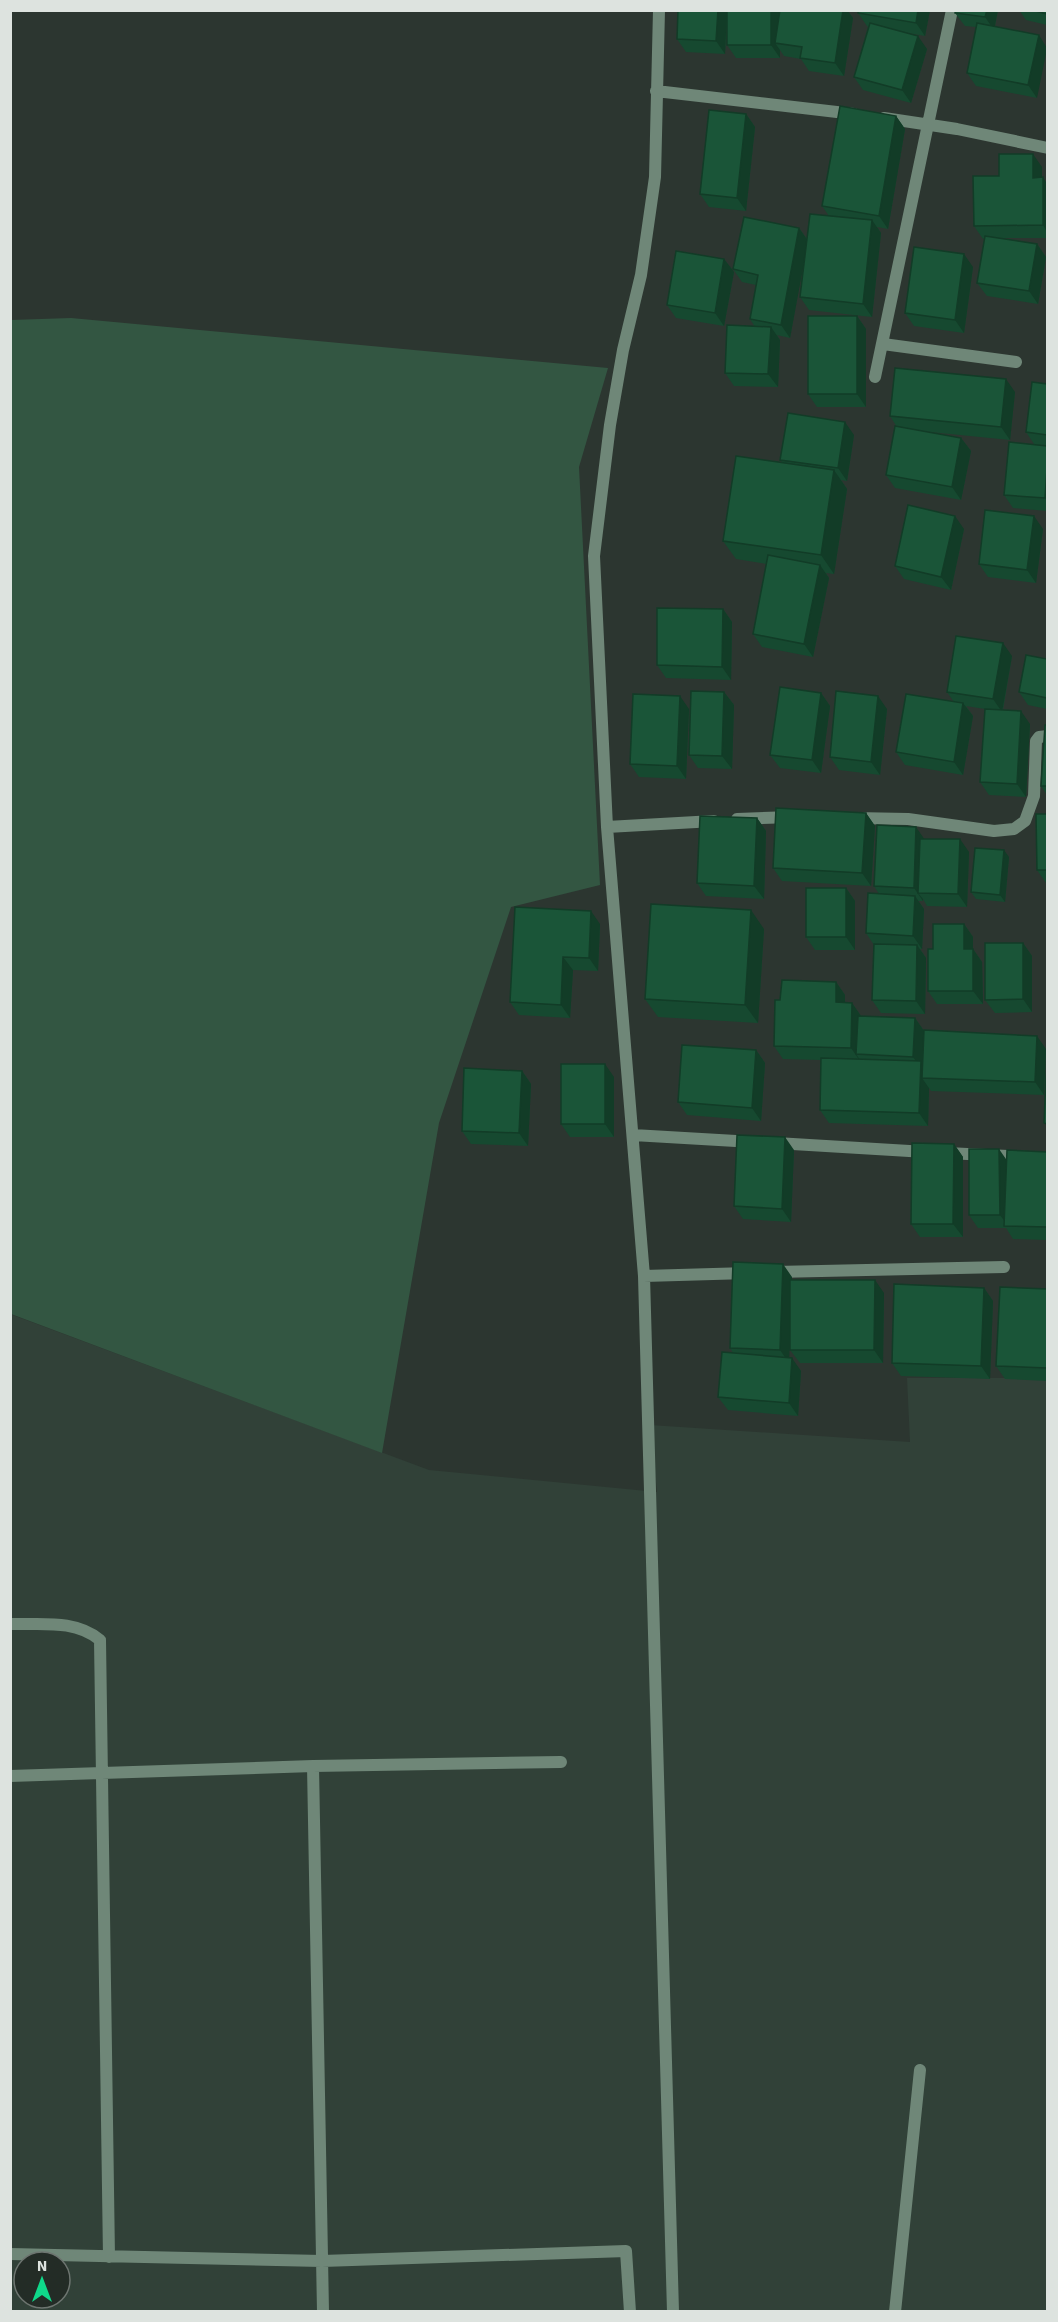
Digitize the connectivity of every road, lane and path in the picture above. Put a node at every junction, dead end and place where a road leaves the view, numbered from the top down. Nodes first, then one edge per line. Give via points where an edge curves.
1 (659, 10) edge
2 (952, 10) edge
3 (656, 91) junction
4 (927, 125) junction
5 (1047, 148) edge
6 (883, 344) junction
7 (1017, 362) dead end
8 (875, 377) dead end
9 (1047, 736) edge
10 (802, 818) edge
11 (837, 818) edge
12 (607, 827) junction
13 (633, 1135) junction
14 (1047, 1158) edge
15 (1005, 1267) dead end
16 (644, 1275) junction
17 (10, 1624) edge
18 (561, 1762) dead end
19 (313, 1766) junction
20 (103, 1773) junction
21 (10, 1776) edge
22 (920, 2070) dead end
23 (10, 2254) edge
24 (109, 2257) junction
25 (322, 2261) junction
26 (323, 2312) edge
27 (630, 2312) edge
28 (673, 2312) edge
29 (896, 2312) edge

1 - 3 street
2 - 4 street
3 - 4 street via 810,107
3 - 12 street via 655,177 641,275 610,425 594,556
4 - 5 street
4 - 6 street
6 - 7 street
6 - 8 street
9 - 11 street via 1036,741 1034,796 1025,820 1014,829 994,831 908,819
10 - 12 street
12 - 13 street
13 - 14 street
13 - 16 street
15 - 16 street
16 - 28 street
17 - 20 street via 70,1625 87,1629 100,1640
18 - 19 street
19 - 20 street
19 - 25 street
20 - 21 street
20 - 24 street
22 - 29 street
23 - 24 street
24 - 25 street
25 - 26 street
25 - 27 street via 626,2251

